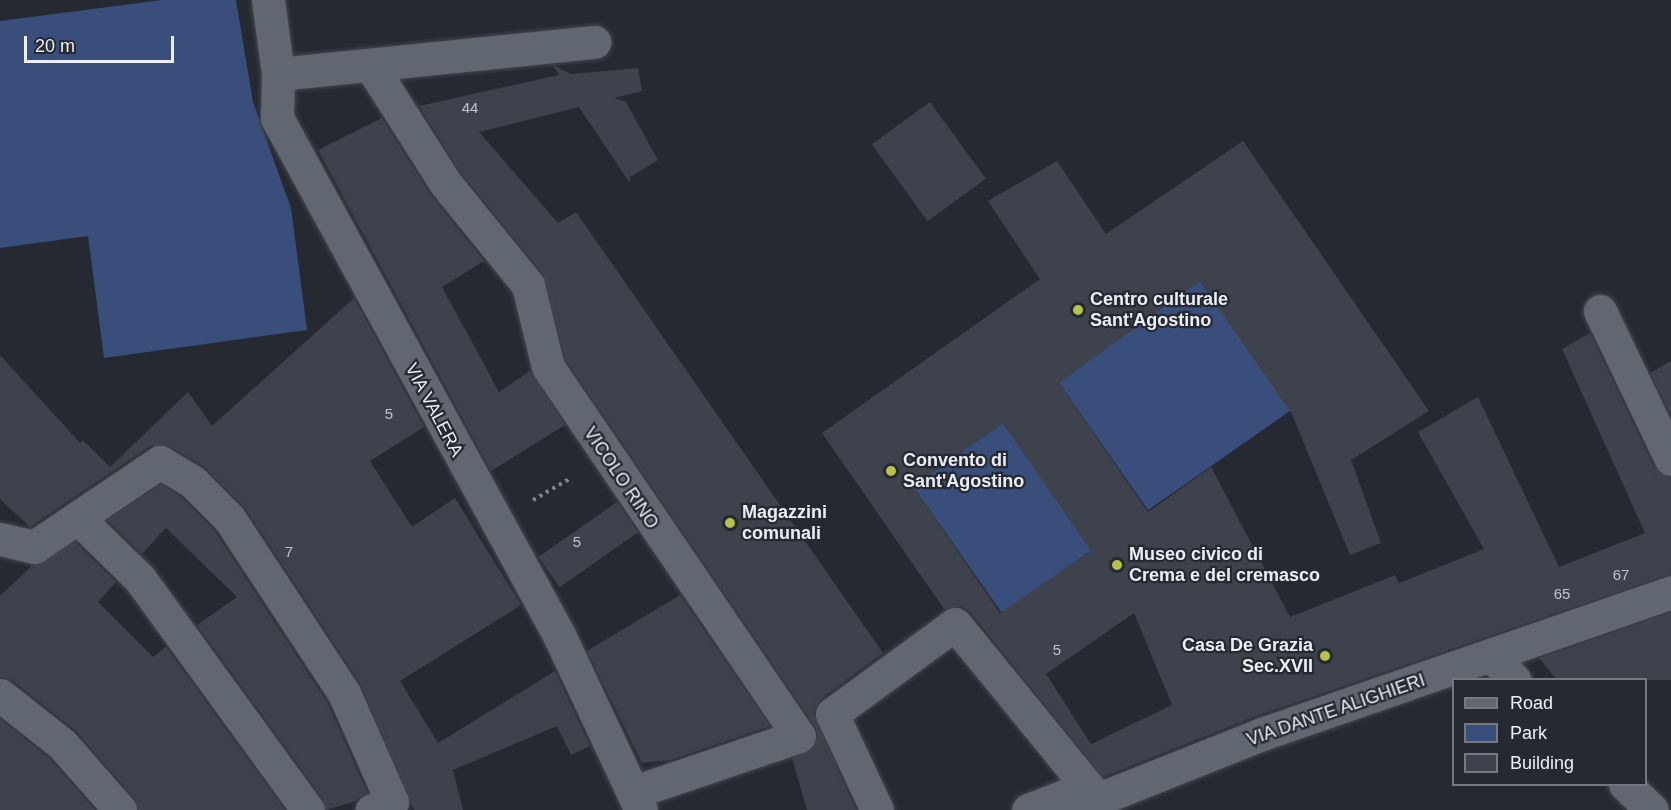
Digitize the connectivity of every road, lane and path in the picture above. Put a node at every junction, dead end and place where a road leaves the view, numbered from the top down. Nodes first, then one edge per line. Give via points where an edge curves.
1 (268, 0) edge
2 (594, 42) dead end
3 (371, 66) junction
4 (278, 74) junction
5 (1600, 311) dead end
6 (606, 458) junction
7 (1671, 459) edge
8 (79, 519) junction
9 (494, 524) junction
10 (0, 539) edge
11 (1671, 592) edge
12 (1492, 656) junction
13 (1512, 678) edge
14 (0, 695) edge
15 (1627, 786) edge
16 (638, 801) edge
17 (1123, 801) edge
18 (120, 810) edge
19 (308, 810) edge
20 (372, 810) edge
21 (877, 810) edge
22 (1028, 810) edge
23 (1071, 810) edge
24 (1652, 810) edge

1 - 4 street, VIA VALERA
2 - 3 street
3 - 4 street
3 - 6 street, VICOLO RINO via 446,184 528,285 548,367
4 - 9 street, VIA VALERA via 277,118
5 - 7 street
6 - 9 path
6 - 16 street, VICOLO RINO via 799,736
8 - 10 street via 34,547
8 - 19 street via 141,579
8 - 20 street via 160,462 194,482 229,518 344,693 392,802
9 - 16 street, VIA VALERA via 559,635
11 - 12 street, VIA DANTE ALIGHIERI
12 - 13 street
12 - 17 street, VIA DANTE ALIGHIERI via 1262,734
14 - 18 street via 62,744
15 - 24 street
17 - 23 street, VIA DANTE ALIGHIERI
21 - 22 street via 832,714 955,624 1089,787

